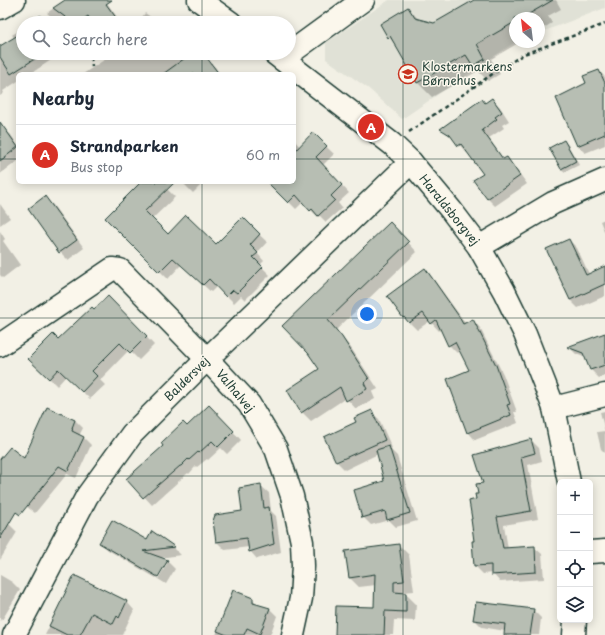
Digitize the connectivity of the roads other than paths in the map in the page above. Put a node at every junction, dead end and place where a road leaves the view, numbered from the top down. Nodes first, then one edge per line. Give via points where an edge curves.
1 (14, 0) edge
2 (199, 0) edge
3 (363, 0) edge
4 (0, 8) edge
5 (222, 16) edge
6 (296, 44) edge
7 (283, 60) edge
8 (411, 162) junction
9 (605, 180) edge
10 (479, 248) junction
11 (0, 345) edge
12 (207, 359) junction
13 (605, 394) edge
14 (554, 408) junction
15 (568, 479) edge
16 (605, 551) edge
17 (593, 552) edge
18 (575, 623) edge
19 (14, 635) edge
20 (293, 635) edge
21 (574, 635) edge

1 - 4 street
2 - 5 street
3 - 6 street, Haraldsborgvej
7 - 8 street, Haraldsborgvej via 392,144
8 - 10 street, Haraldsborgvej
8 - 12 street, Baldersvej
9 - 10 street via 553,203
10 - 14 street, Haraldsborgvej via 525,334
11 - 12 street, Valhalvej via 112,270 120,270
12 - 19 street, Baldersvej via 132,434 87,496
12 - 20 street, Valhalvej via 251,407 276,449 292,496 302,542 303,566 301,598
13 - 14 street
14 - 15 street, Haraldsborgvej
16 - 17 street
18 - 21 street

